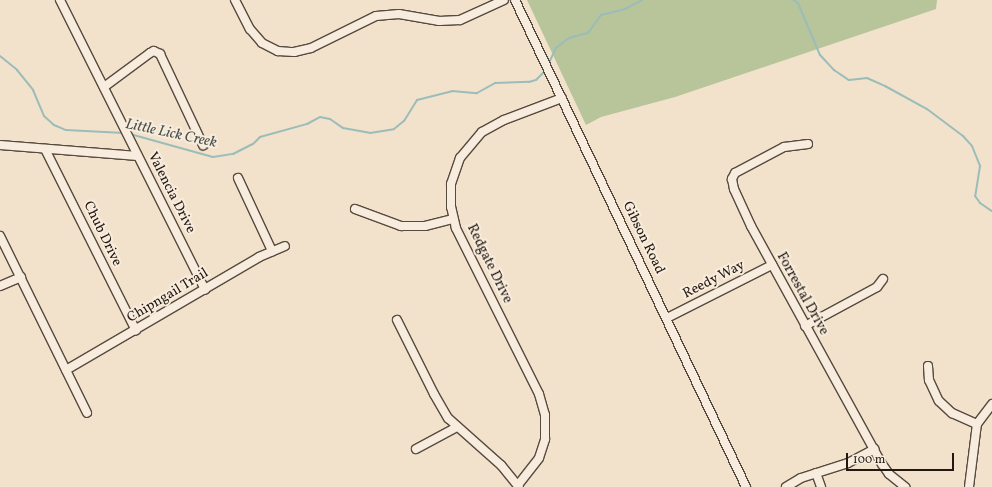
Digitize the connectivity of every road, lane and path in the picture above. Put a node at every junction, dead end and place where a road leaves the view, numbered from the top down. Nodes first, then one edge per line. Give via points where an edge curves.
1 (60, 0) edge
2 (235, 0) edge
3 (504, 0) edge
4 (515, 0) edge
5 (104, 87) junction
6 (562, 98) junction
7 (808, 144) dead end
8 (0, 145) edge
9 (203, 145) dead end
10 (45, 149) junction
11 (138, 156) junction
12 (238, 178) dead end
13 (355, 209) dead end
14 (453, 218) junction
15 (0, 236) edge
16 (285, 246) dead end
17 (272, 251) junction
18 (772, 265) junction
19 (21, 277) junction
20 (883, 279) dead end
21 (0, 286) edge
22 (205, 290) junction
23 (667, 318) junction
24 (398, 320) dead end
25 (805, 326) junction
26 (136, 331) junction
27 (928, 366) dead end
28 (66, 370) junction
29 (992, 404) edge
30 (87, 413) dead end
31 (977, 424) junction
32 (457, 427) junction
33 (416, 448) dead end
34 (874, 449) junction
35 (816, 473) junction
36 (518, 486) edge
37 (746, 487) edge
38 (786, 487) edge
39 (821, 487) edge
40 (905, 487) edge
41 (969, 487) edge

1 - 5 street, Valencia Drive
2 - 3 street via 250,29 259,40 278,51 294,52 311,48 376,16 399,14 439,21 460,20
4 - 6 street, Gibson Road
5 - 9 street via 150,53 154,51 160,54
5 - 11 street, Valencia Drive
6 - 14 street, Redgate Drive via 492,125 473,141 455,170 450,197
6 - 23 street, Gibson Road
7 - 18 street, Forrestal Drive via 784,146 735,173 732,179 745,214
8 - 10 street
10 - 11 street
10 - 26 street, Chub Drive
11 - 22 street, Valencia Drive
12 - 17 street
13 - 14 street via 401,226 425,226
14 - 36 street, Redgate Drive via 539,394 545,415 545,438 539,458
15 - 19 street
16 - 17 street, Chipngail Trail
17 - 22 street, Chipngail Trail
18 - 23 street, Reedy Way
18 - 25 street, Forrestal Drive
19 - 21 street
19 - 28 street
20 - 25 street via 877,287
22 - 26 street, Chipngail Trail
23 - 37 street, Gibson Road
24 - 32 street via 439,405
25 - 34 street, Forrestal Drive
26 - 28 street, Chipngail Trail
27 - 31 street via 929,380 939,401 952,413
28 - 30 street
29 - 31 street
31 - 41 street
32 - 33 street
32 - 36 street via 501,465
34 - 35 street via 848,463
34 - 40 street, Forrestal Drive via 888,474
35 - 38 street
35 - 39 street

